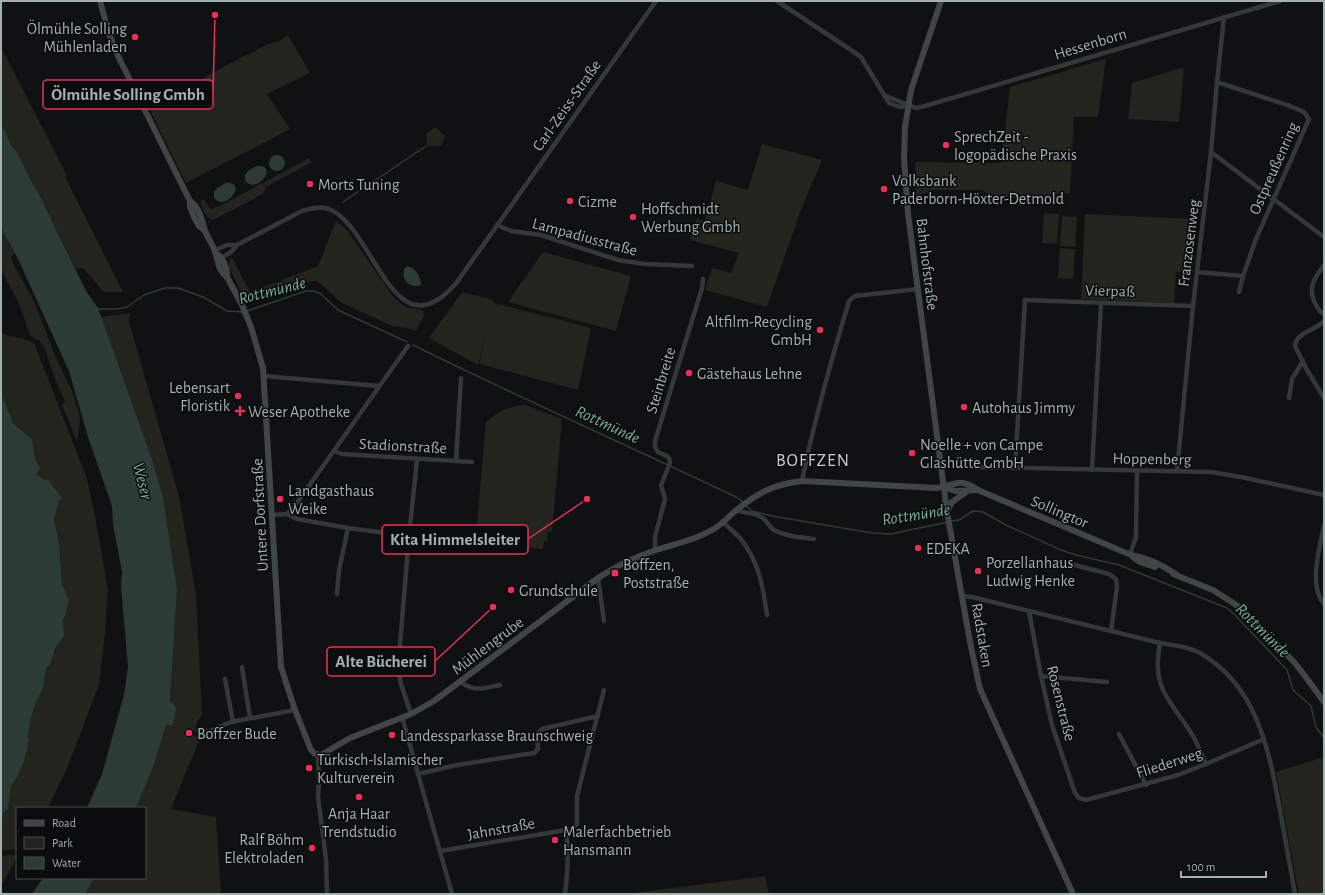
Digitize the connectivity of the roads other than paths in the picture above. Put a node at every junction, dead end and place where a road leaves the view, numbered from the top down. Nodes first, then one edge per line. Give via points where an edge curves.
1 (100, 1) edge
2 (656, 1) edge
3 (777, 1) edge
4 (941, 1) edge
5 (1280, 1) edge
6 (1224, 17) junction
7 (1217, 82) junction
8 (908, 105) junction
9 (1211, 152) junction
10 (1273, 199) junction
11 (497, 225) junction
12 (1324, 237) edge
13 (237, 245) junction
14 (215, 252) junction
15 (221, 258) junction
16 (1324, 265) edge
17 (692, 266) dead end
18 (1197, 272) junction
19 (1243, 276) junction
20 (227, 277) junction
21 (703, 279) dead end
22 (918, 290) junction
23 (1239, 292) dead end
24 (1101, 303) junction
25 (1193, 306) junction
26 (1324, 314) edge
27 (1324, 321) edge
28 (408, 346) dead end
29 (1303, 361) junction
30 (264, 376) junction
31 (461, 378) dead end
32 (379, 386) junction
33 (1289, 398) dead end
34 (1324, 398) edge
35 (334, 450) junction
36 (417, 460) junction
37 (456, 461) junction
38 (472, 462) dead end
39 (977, 467) dead end
40 (1015, 468) junction
41 (1092, 470) junction
42 (1137, 470) junction
43 (1178, 471) junction
44 (802, 481) junction
45 (944, 487) junction
46 (978, 490) junction
47 (966, 492) junction
48 (1324, 495) edge
49 (739, 508) junction
50 (287, 514) junction
51 (272, 515) junction
52 (948, 515) junction
53 (723, 522) junction
54 (1324, 525) edge
55 (348, 528) junction
56 (409, 536) junction
57 (814, 539) dead end
58 (655, 550) junction
59 (1130, 555) junction
60 (1067, 563) dead end
61 (598, 578) junction
62 (337, 594) dead end
63 (962, 596) junction
64 (1324, 604) edge
65 (1030, 611) junction
66 (767, 615) dead end
67 (604, 621) dead end
68 (1111, 631) junction
69 (1160, 643) junction
70 (242, 667) dead end
71 (1041, 676) junction
72 (225, 679) dead end
73 (460, 681) junction
74 (1107, 682) dead end
75 (500, 686) dead end
76 (604, 690) dead end
77 (1324, 702) edge
78 (295, 710) junction
79 (411, 714) junction
80 (598, 716) junction
81 (402, 717) junction
82 (250, 718) junction
83 (233, 722) junction
84 (198, 730) dead end
85 (1119, 734) dead end
86 (1264, 738) junction
87 (315, 754) junction
88 (1206, 764) junction
89 (418, 774) junction
90 (1146, 785) junction
91 (1079, 798) joint
92 (566, 830) junction
93 (440, 851) junction
94 (327, 894) edge
95 (452, 894) edge
96 (565, 894) edge
97 (1073, 894) edge
98 (1295, 894) edge

1 - 14 street via 118,56 190,201 194,217 205,231
2 - 11 street, Carl-Zeiss-Straße
3 - 8 street via 861,57 886,96
4 - 8 street, Bahnhofstraße
5 - 6 street, Hessenborn
6 - 7 street, Franzosenweg
6 - 8 street, Hessenborn via 925,106 916,108
7 - 9 street, Franzosenweg
7 - 10 street, Ostpreußenring via 1290,106 1304,112 1309,119
8 - 22 street, Bahnhofstraße via 904,159
9 - 10 street
9 - 18 street, Franzosenweg
10 - 12 street
10 - 19 street, Ostpreußenring
11 - 13 street, Carl-Zeiss-Straße via 446,295 419,306 401,298 350,226 329,209 321,207 306,210
11 - 17 street, Lampadiusstraße via 511,231 541,235 618,260
13 - 14 street via 227,245
13 - 15 street
14 - 15 street, Untere Dorfstraße
14 - 20 street, Untere Dorfstraße via 217,262
15 - 20 street, Untere Dorfstraße via 228,271
16 - 26 street via 1311,292 1320,312
18 - 19 street
18 - 25 street, Franzosenweg
19 - 23 street, Ostpreußenring
20 - 30 street, Untere Dorfstraße via 246,314
21 - 58 street, Steinbreite via 655,441 658,452 669,458 661,485 665,499 655,537
22 - 44 street via 856,296 849,301 811,436
22 - 45 street, Bahnhofstraße
24 - 25 street, Vierpaß
24 - 40 street, Vierpaß via 1025,300
24 - 41 street
25 - 43 street, Franzosenweg
27 - 29 street via 1297,339 1296,350
28 - 32 street
29 - 33 street via 1292,379
29 - 34 street
30 - 32 street
30 - 51 street, Untere Dorfstraße
31 - 37 street
32 - 35 street
35 - 36 street, Stadionstraße via 342,454
35 - 50 street via 294,508
36 - 37 street, Stadionstraße
36 - 56 street
37 - 38 street, Stadionstraße
39 - 40 street, Hoppenberg
40 - 41 street, Hoppenberg
41 - 42 street, Hoppenberg
42 - 43 street, Hoppenberg
42 - 59 street via 1136,537
43 - 48 street, Hoppenberg via 1212,472
44 - 45 street, Mühlengrube
44 - 49 street, Mühlengrube via 775,486
45 - 46 street, Sollingtor via 960,482
45 - 47 street
45 - 52 street, Radstaken
46 - 47 street
46 - 59 street, Sollingtor
47 - 52 street via 952,502
49 - 53 street, Mühlengrube
49 - 57 street via 745,513 760,516 768,525 788,536
50 - 51 street
50 - 55 street via 297,519
51 - 78 street, Untere Dorfstraße via 281,667
52 - 63 street, Radstaken
53 - 58 street, Mühlengrube via 695,539
53 - 66 street via 746,546 757,568 762,581
54 - 64 street via 1315,580
55 - 56 street
55 - 62 street
56 - 79 street via 398,669
58 - 61 street, Mühlengrube via 624,562
59 - 77 street, Sollingtor via 1140,562 1218,593 1241,608 1294,662
60 - 68 street via 1109,574 1116,579
61 - 67 street
61 - 73 street, Mühlengrube
63 - 65 street
63 - 97 street, Radstaken via 978,680 991,715
65 - 68 street
65 - 71 street, Rosenstraße
68 - 69 street
69 - 86 street via 1196,651 1229,676 1249,703
69 - 88 street via 1157,660 1158,678 1166,698 1193,736
70 - 82 street
71 - 74 street
71 - 91 street, Rosenstraße via 1052,725 1075,793
72 - 83 street
73 - 75 street via 472,689
73 - 79 street, Mühlengrube via 434,701
76 - 80 street
78 - 82 street
78 - 87 street, Untere Dorfstraße
79 - 81 street, Mühlengrube
80 - 89 street via 542,729 537,734 538,749 534,754 458,765
80 - 92 street via 578,796 577,824
81 - 87 street, Mühlengrube via 350,738 321,755
81 - 89 street
82 - 83 street
83 - 84 street via 208,732
85 - 90 street
86 - 88 street, Fliederweg
86 - 98 street
87 - 94 street
88 - 90 street, Fliederweg
89 - 93 street
90 - 91 street, Fliederweg via 1086,800
92 - 93 street, Jahnstraße
92 - 96 street via 569,854
93 - 95 street

